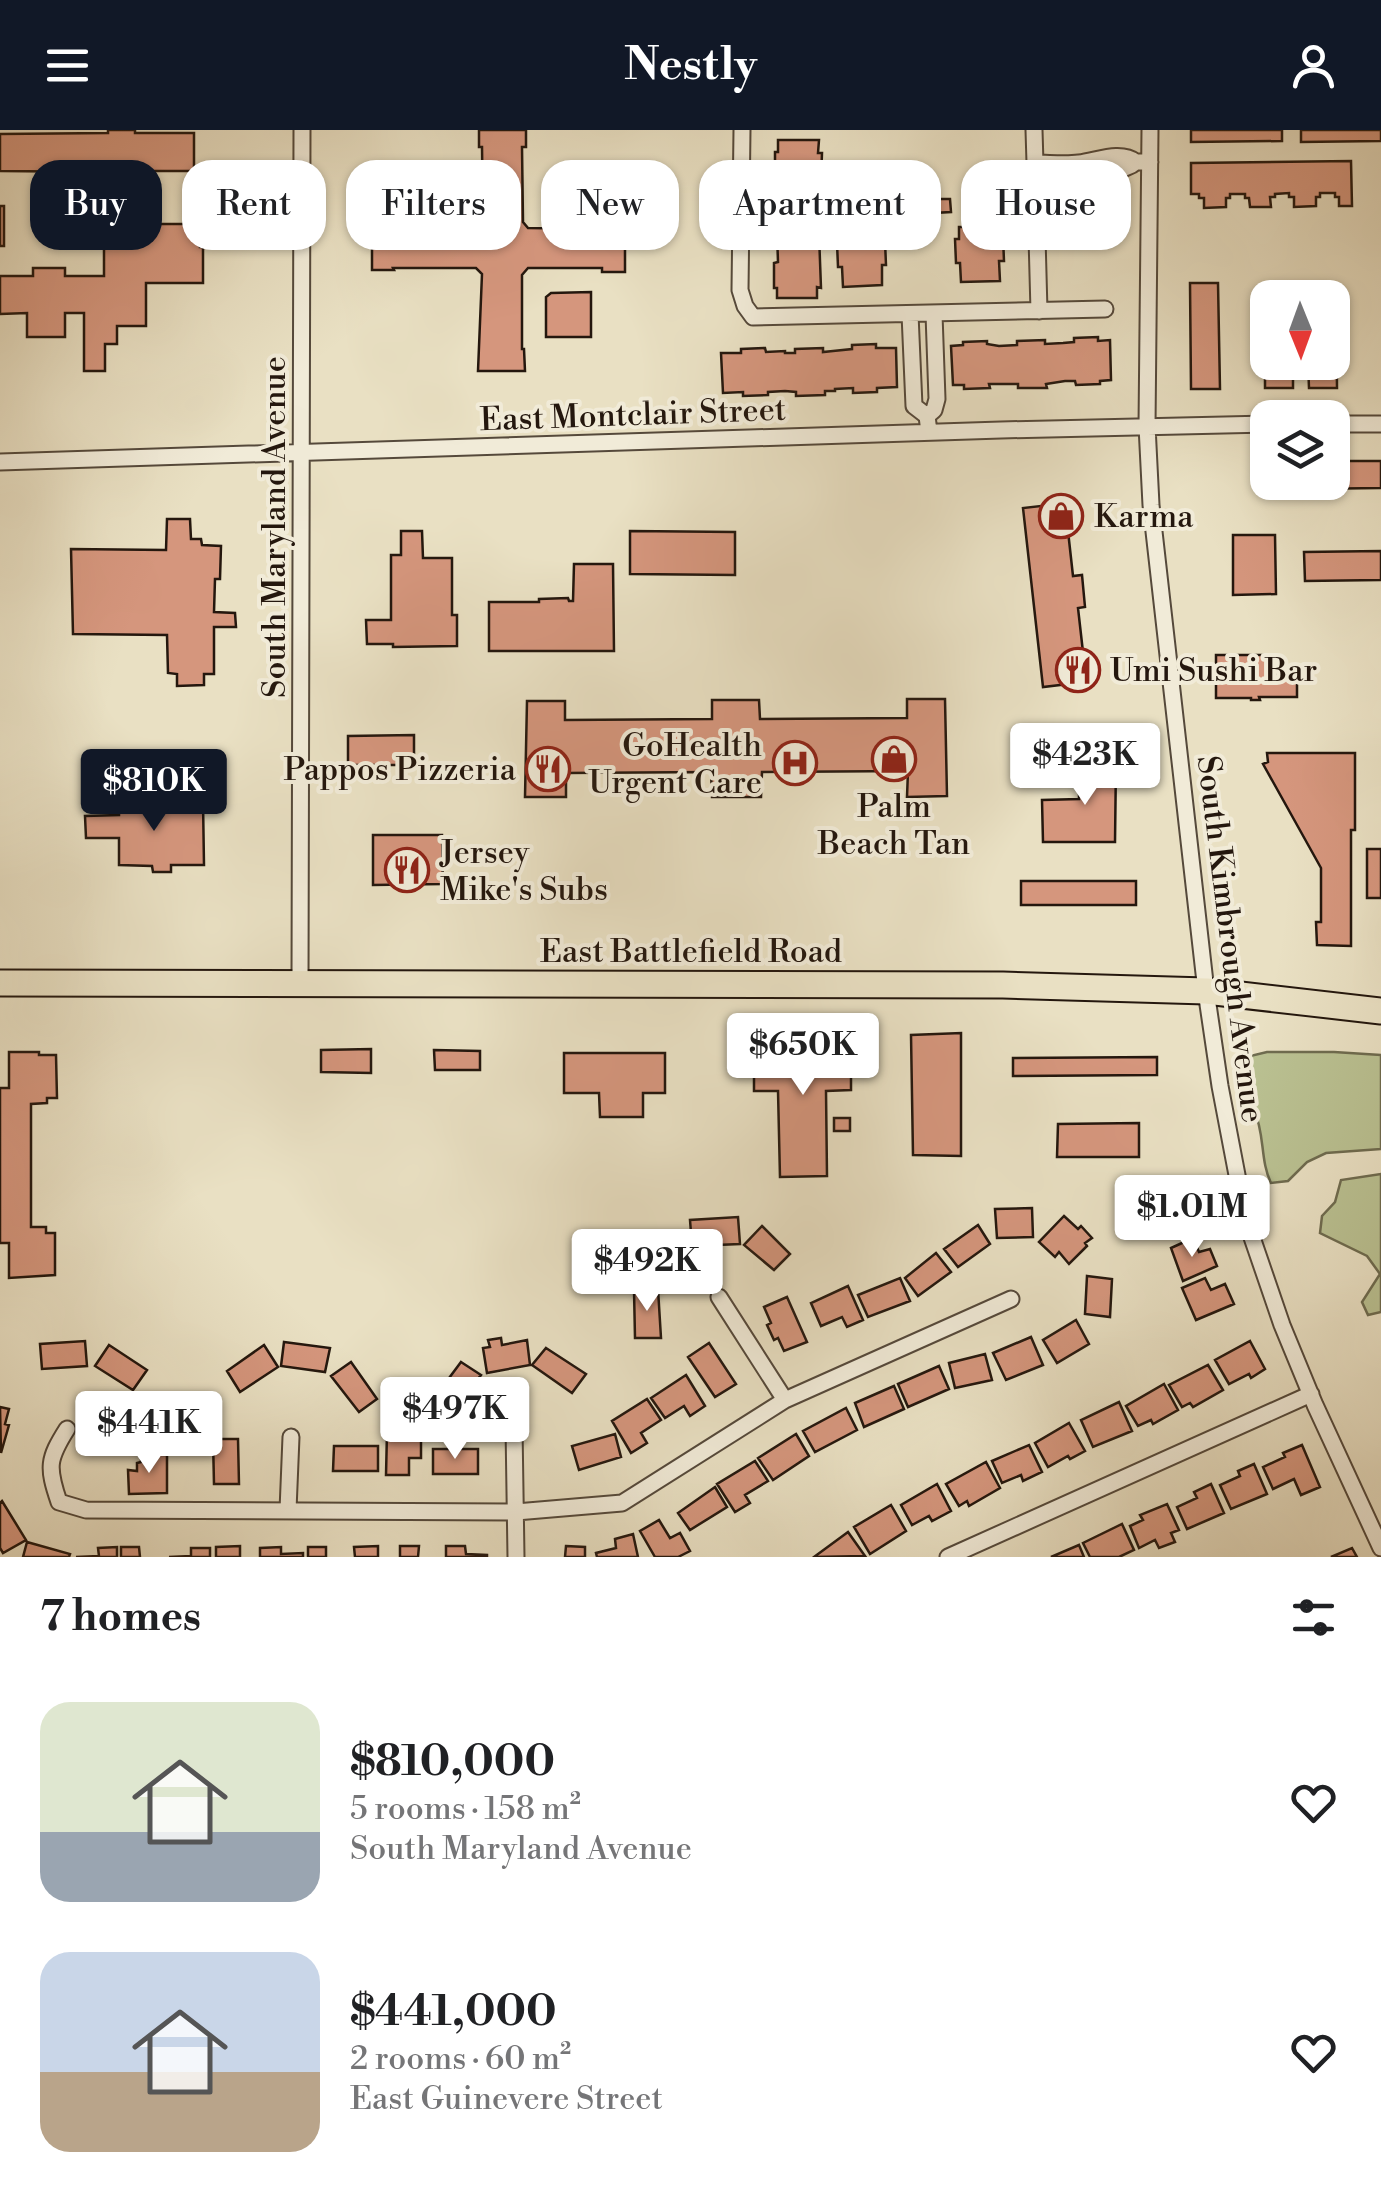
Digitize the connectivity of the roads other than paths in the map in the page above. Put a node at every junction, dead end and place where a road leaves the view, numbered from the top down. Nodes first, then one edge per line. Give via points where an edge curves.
1 (302, 130) edge
2 (742, 130) edge
3 (1034, 130) edge
4 (1150, 130) edge
5 (1035, 160) edge
6 (1088, 160) edge
7 (1143, 162) junction
8 (1037, 250) edge
9 (1104, 309) dead end
10 (1039, 311) junction
11 (910, 314) junction
12 (934, 314) junction
13 (928, 424) junction
14 (1250, 424) edge
15 (1350, 424) edge
16 (1381, 424) edge
17 (1147, 426) junction
18 (302, 451) junction
19 (0, 462) edge
20 (0, 983) edge
21 (300, 985) junction
22 (1206, 990) junction
23 (1381, 1011) edge
24 (719, 1297) dead end
25 (1011, 1298) dead end
26 (1311, 1394) junction
27 (785, 1400) junction
28 (514, 1428) dead end
29 (67, 1429) dead end
30 (291, 1437) dead end
31 (288, 1510) junction
32 (516, 1512) junction
33 (1381, 1548) edge
34 (516, 1557) edge
35 (948, 1557) edge

1 - 18 street, South Maryland Avenue
2 - 11 street via 740,290 753,317
3 - 5 street
4 - 7 street, South Kimbrough Avenue
6 - 7 street via 1126,156
7 - 17 street, South Kimbrough Avenue
8 - 10 street
9 - 10 street
10 - 12 street
11 - 12 street
11 - 13 street via 914,406
12 - 13 street via 937,399
13 - 17 street, East Montclair Street
13 - 18 street, East Montclair Street
14 - 17 street, East Montclair Street
15 - 16 street
17 - 22 street, South Kimbrough Avenue
18 - 19 street, East Montclair Street
18 - 21 street, South Maryland Avenue
20 - 21 main road, East Battlefield Road
21 - 22 main road, East Battlefield Road via 931,983
22 - 23 main road, East Battlefield Road
22 - 26 street, South Kimbrough Avenue via 1246,1216
24 - 27 street
25 - 27 street
26 - 33 street, South Kimbrough Avenue
26 - 35 street
27 - 32 street via 622,1503
28 - 32 street
29 - 31 street via 52,1453 59,1502 86,1510
30 - 31 street
31 - 32 street
32 - 34 street

